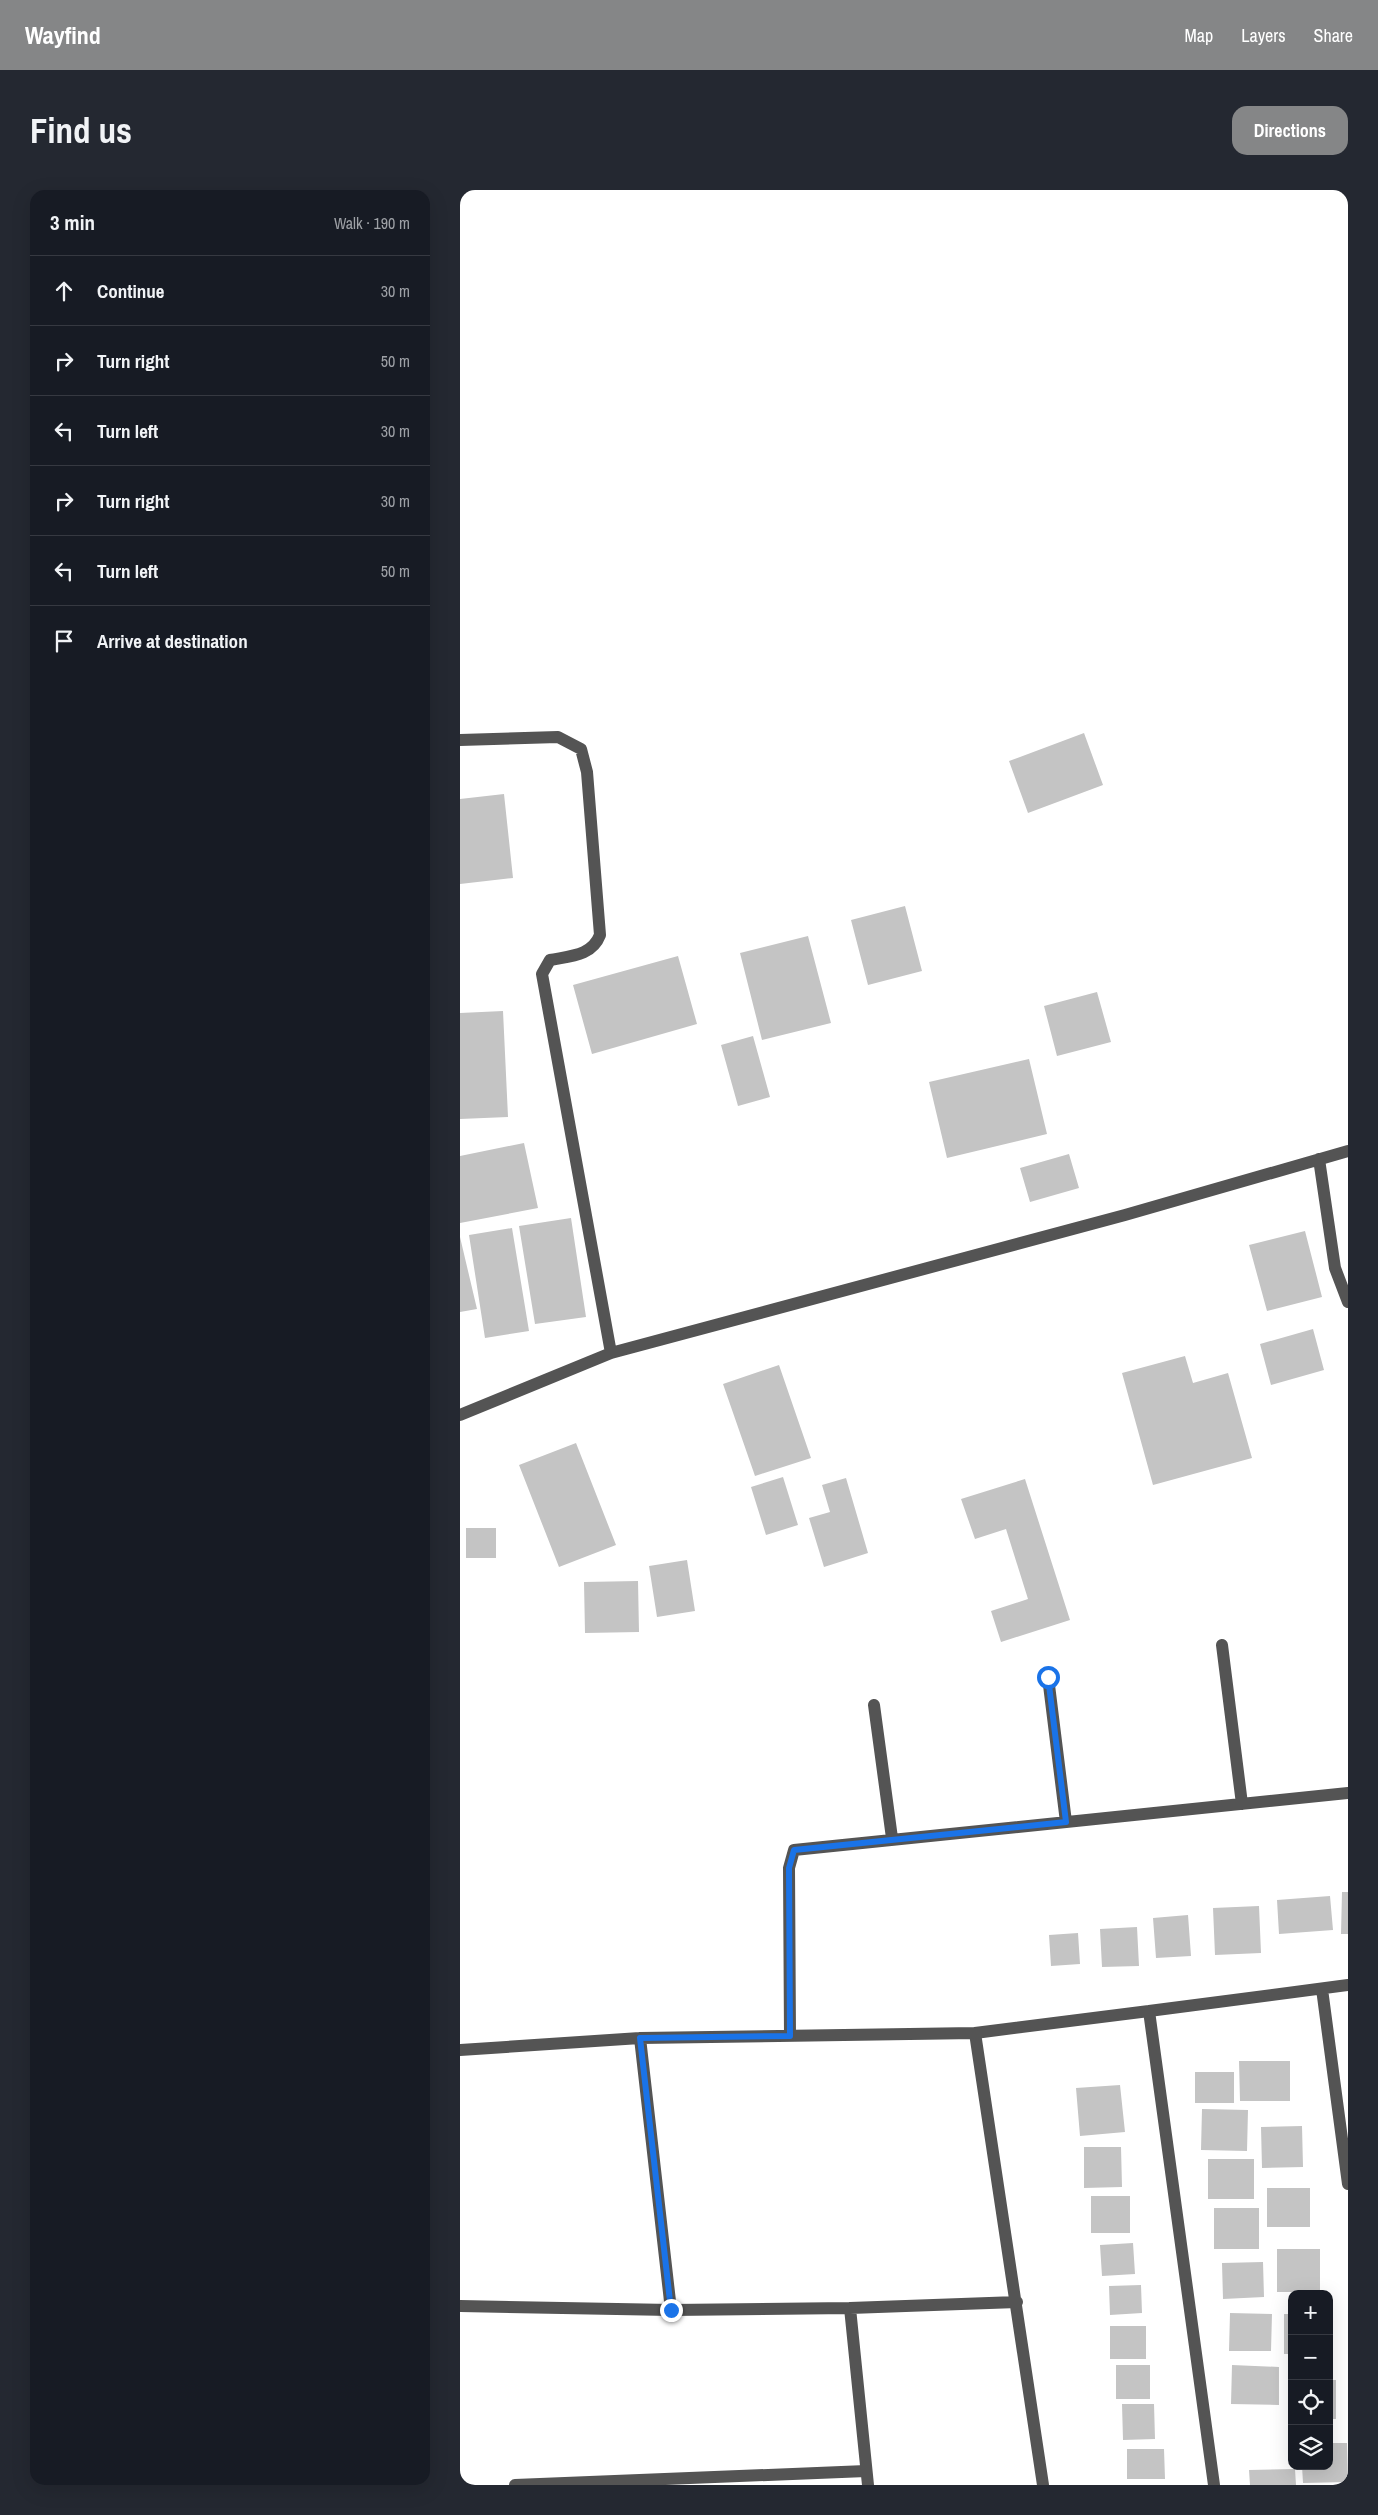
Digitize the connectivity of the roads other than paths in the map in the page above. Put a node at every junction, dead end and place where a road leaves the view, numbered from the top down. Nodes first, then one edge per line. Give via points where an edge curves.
1 (460, 740) edge
2 (1348, 1151) edge
3 (1319, 1159) junction
4 (1348, 1302) edge
5 (611, 1353) junction
6 (460, 1415) edge
7 (1222, 1645) dead end
8 (1048, 1677) dead end
9 (874, 1705) dead end
10 (1348, 1793) edge
11 (1242, 1804) junction
12 (1066, 1822) junction
13 (892, 1838) junction
14 (1348, 1985) edge
15 (1322, 1989) junction
16 (1149, 2011) junction
17 (975, 2033) junction
18 (790, 2036) junction
19 (640, 2038) junction
20 (460, 2050) edge
21 (1348, 2184) edge
22 (1017, 2302) junction
23 (460, 2304) edge
24 (850, 2308) junction
25 (671, 2310) junction
26 (866, 2471) junction
27 (515, 2485) edge
28 (868, 2485) edge
29 (1043, 2485) edge
30 (1214, 2485) edge

1 - 5 street via 558,737 581,749 587,772 600,934 596,945 584,953 550,960 542,974
2 - 3 street
3 - 4 street via 1335,1268
3 - 5 street
5 - 6 street
7 - 11 street
8 - 12 street
9 - 13 street
10 - 11 street
11 - 12 street
12 - 13 street
13 - 18 street via 794,1850 789,1868
14 - 15 street
15 - 16 street
15 - 21 street
16 - 17 street
16 - 30 street
17 - 18 street
17 - 22 street
18 - 19 street
19 - 20 street
19 - 25 street
22 - 24 street
22 - 29 street
23 - 25 street
24 - 25 street
24 - 26 street
26 - 27 street
26 - 28 street

